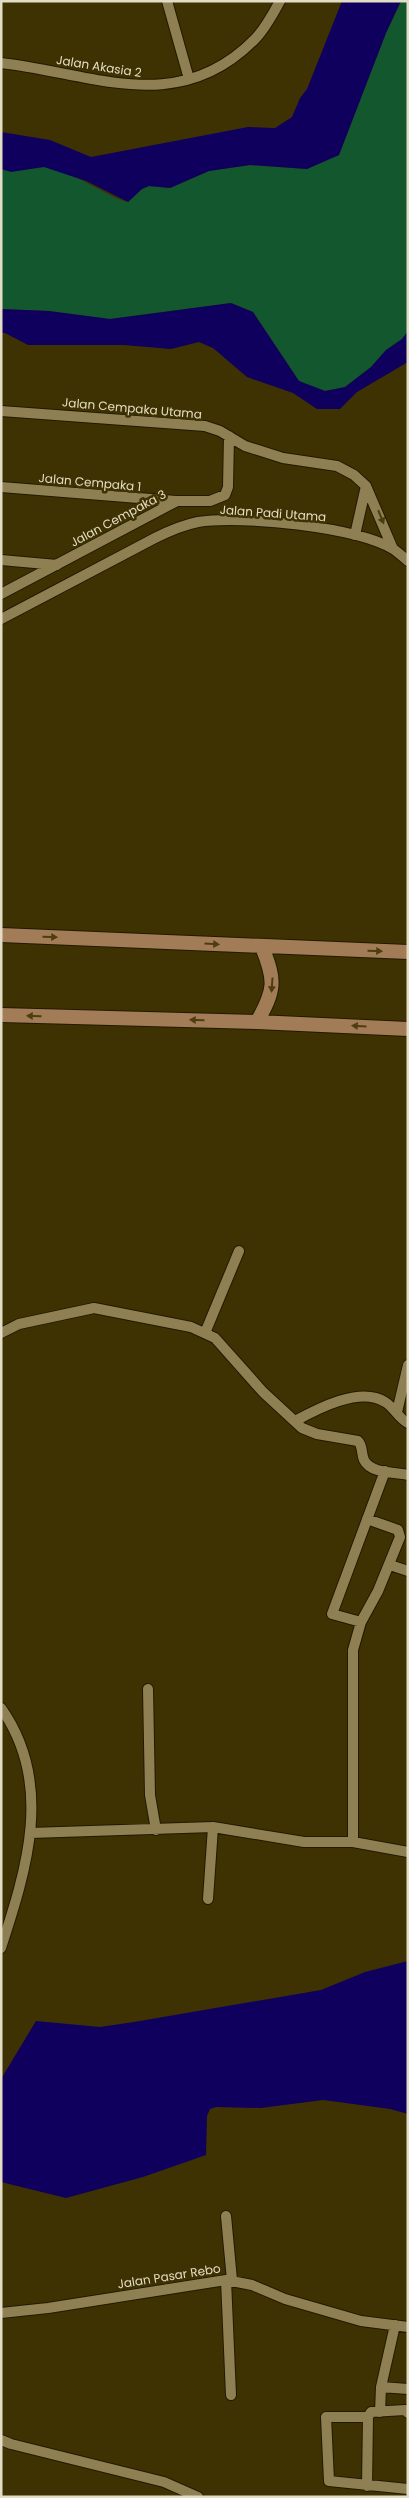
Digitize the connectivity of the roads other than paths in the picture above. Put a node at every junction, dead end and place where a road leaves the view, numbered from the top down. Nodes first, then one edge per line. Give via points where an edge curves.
1 (167, 1) edge
2 (280, 1) edge
3 (1, 63) edge
4 (189, 79) junction
5 (1, 411) edge
6 (229, 436) junction
7 (366, 486) junction
8 (1, 487) edge
9 (177, 501) junction
10 (355, 535) junction
11 (393, 549) junction
12 (1, 560) edge
13 (408, 561) edge
14 (58, 565) junction
15 (1, 594) edge
16 (1, 619) edge
17 (1, 935) edge
18 (262, 948) junction
19 (408, 952) edge
20 (1, 1015) edge
21 (258, 1022) junction
22 (408, 1029) edge
23 (239, 1252) dead end
24 (1, 1333) edge
25 (205, 1333) junction
26 (408, 1365) edge
27 (397, 1412) junction
28 (295, 1421) junction
29 (408, 1423) edge
30 (385, 1471) junction
31 (408, 1475) edge
32 (367, 1519) junction
33 (390, 1565) junction
34 (408, 1571) edge
35 (361, 1622) junction
36 (148, 1689) dead end
37 (1, 1708) edge
38 (5, 1724) edge
39 (212, 1827) junction
40 (156, 1830) junction
41 (30, 1833) junction
42 (353, 1842) junction
43 (408, 1852) edge
44 (208, 1898) dead end
45 (1, 1948) edge
46 (226, 2216) dead end
47 (229, 2280) junction
48 (1, 2313) edge
49 (395, 2325) junction
50 (408, 2327) edge
51 (381, 2387) junction
52 (408, 2389) edge
53 (231, 2395) dead end
54 (380, 2412) junction
55 (408, 2413) edge
56 (368, 2417) junction
57 (1, 2440) edge
58 (366, 2486) junction
59 (408, 2489) edge
60 (383, 2492) edge
61 (198, 2497) edge

1 - 4 street
2 - 4 street, Jalan Akasia 2 via 256,39 216,68
3 - 4 street, Jalan Akasia 2 via 150,87
5 - 6 street, Jalan Cempaka Utama via 194,424
6 - 7 street, Jalan Cempaka Utama via 245,446 284,458 337,466
6 - 9 street, Jalan Cempaka 3 via 225,495 210,501
7 - 10 street
7 -> 11 street
8 - 9 street, Jalan Cempaka 1
9 - 14 street, Jalan Cempaka 3
10 - 11 street, Jalan Padi Utama
10 - 16 street, Jalan Padi Utama via 324,528 249,521 198,522 178,527
11 - 13 street, Jalan Padi Utama
12 - 14 street
14 - 15 street, Jalan Cempaka 3
17 -> 18 street
18 -> 19 street
18 -> 21 street via 272,971 273,986
21 -> 20 street
22 -> 21 street
23 - 25 street
24 - 25 street via 19,1324 94,1308
25 - 28 street via 227,1349 263,1392
26 - 27 street
27 - 28 street via 377,1398 359,1397 318,1408
27 - 29 street
28 - 30 street via 310,1432 358,1441 368,1466
30 - 31 street
30 - 32 street
32 - 33 street via 400,1532
32 - 35 street via 332,1614
33 - 34 street
33 - 35 street
35 - 42 street via 353,1650
36 - 40 street via 150,1796
37 - 38 street
38 - 41 street via 23,1748 30,1776
39 - 40 street
39 - 42 street via 304,1842
39 - 44 street
40 - 41 street
41 - 45 street via 26,1864
42 - 43 street
46 - 47 street
47 - 48 street, Jalan Pasar Rebo
47 - 49 street, Jalan Pasar Rebo via 361,2321
47 - 53 street
49 - 50 street, Jalan Pasar Rebo
49 - 51 street
51 - 52 street
51 - 54 street
54 - 55 street via 404,2410
54 - 56 street via 370,2412
56 - 58 street
56 - 58 street via 326,2417 330,2481
57 - 61 street via 164,2482
58 - 60 street
59 - 60 street

